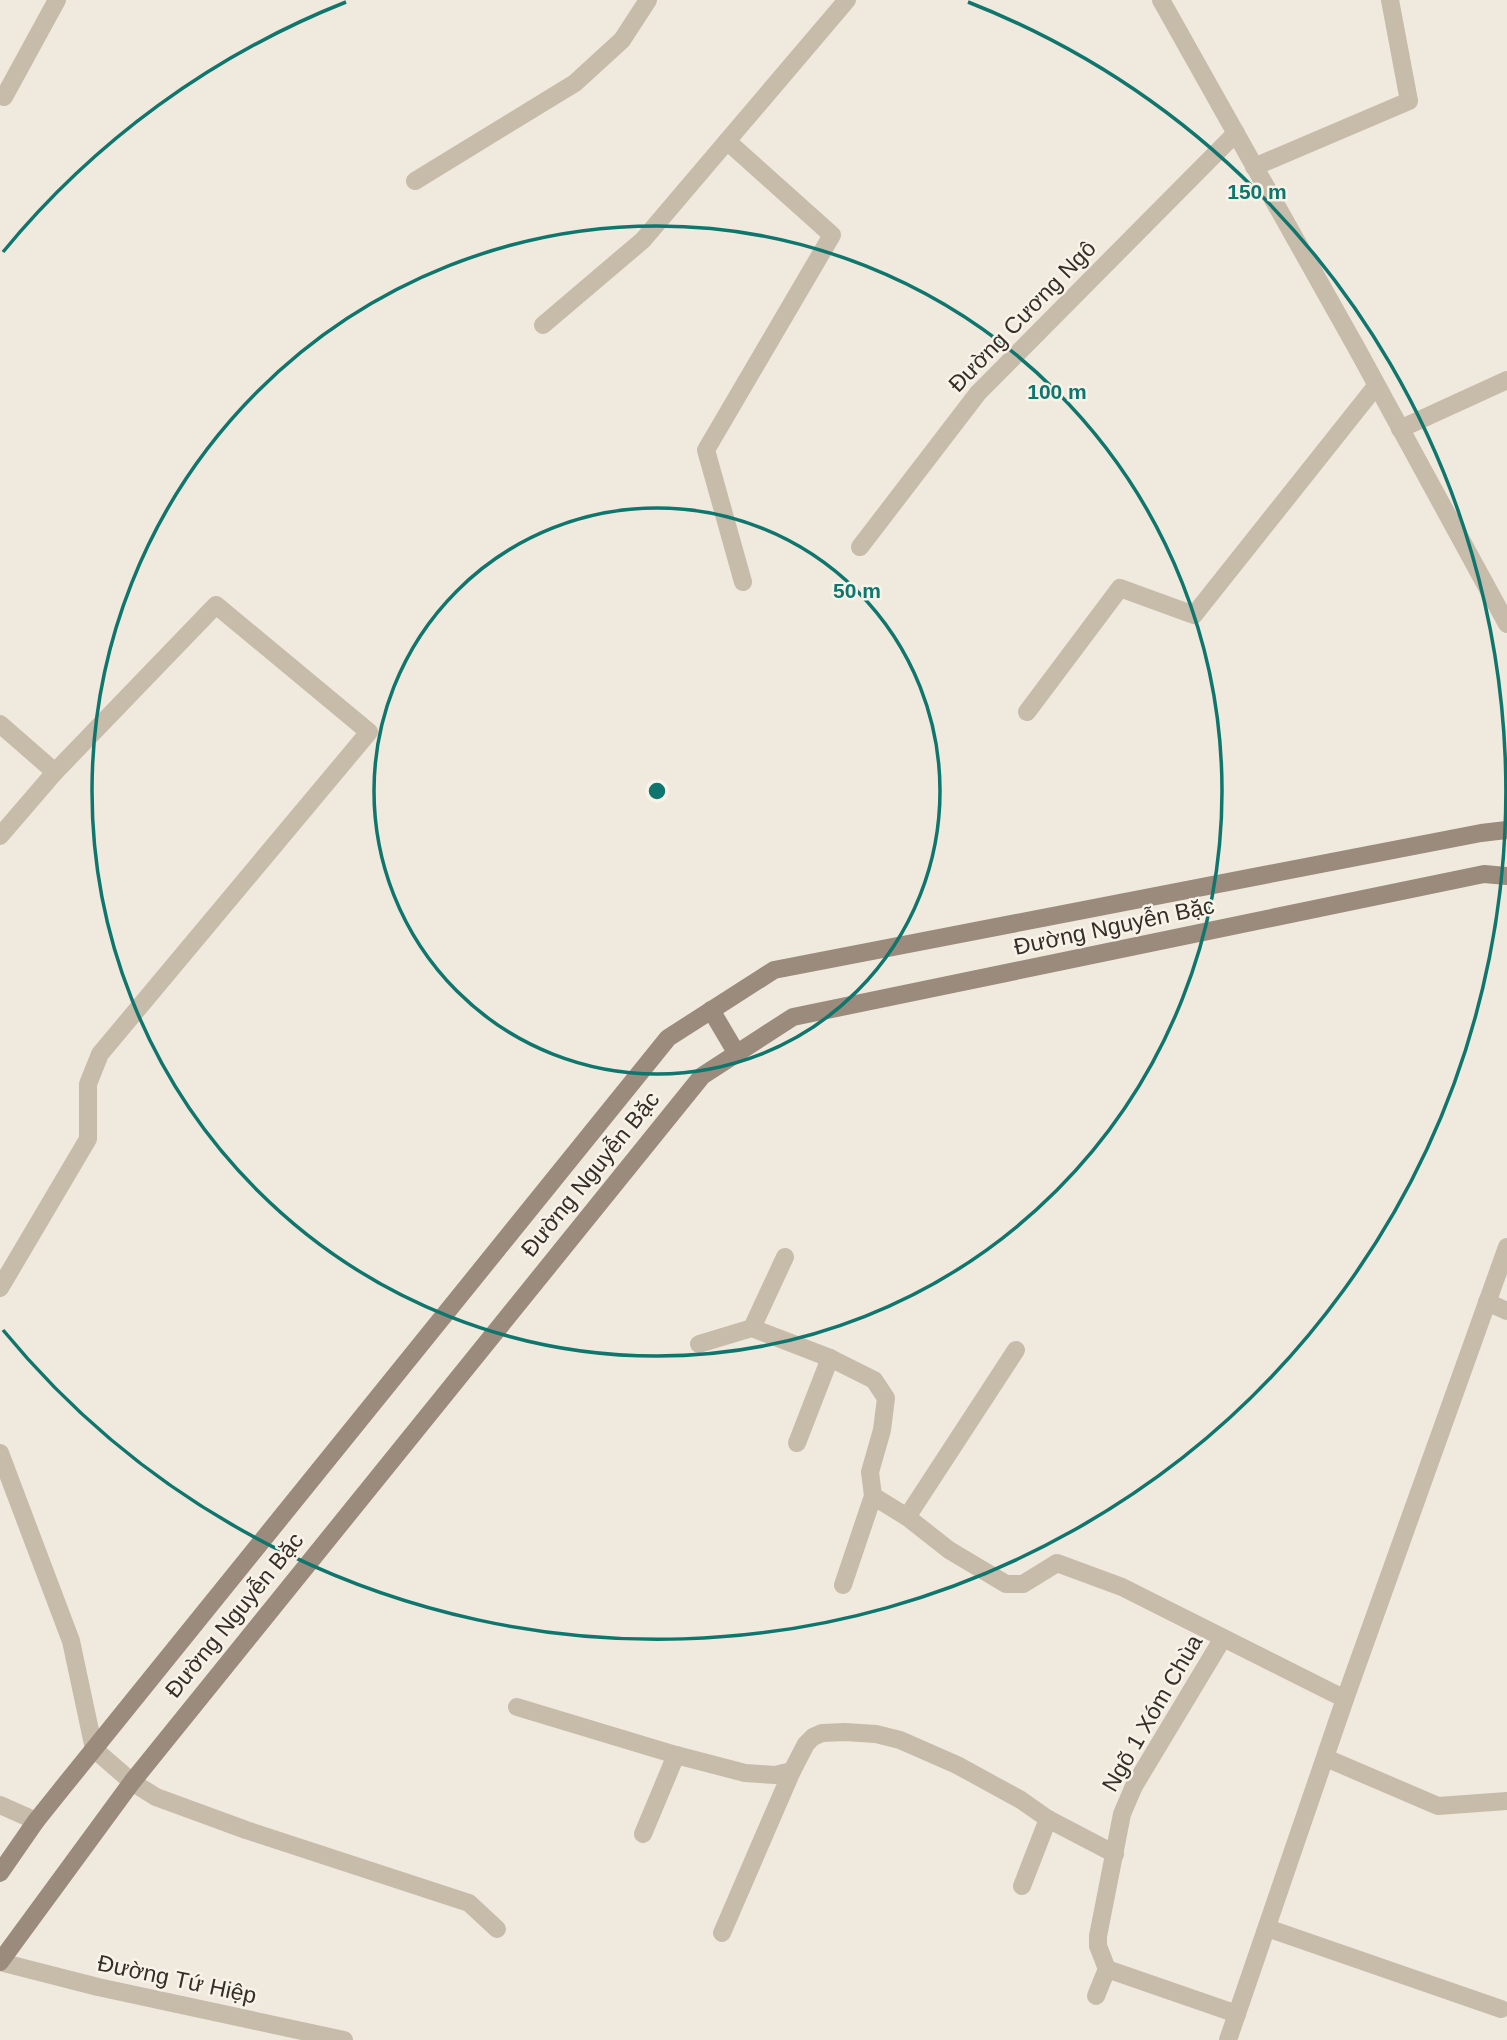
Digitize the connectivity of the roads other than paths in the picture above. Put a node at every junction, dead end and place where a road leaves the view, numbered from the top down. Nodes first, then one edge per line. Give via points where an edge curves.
1 (57, 0) edge
2 (648, 0) edge
3 (847, 0) edge
4 (1161, 0) edge
5 (1390, 0) edge
6 (4, 97) dead end
7 (1236, 133) junction
8 (727, 141) junction
9 (1254, 167) junction
10 (415, 181) dead end
11 (542, 325) dead end
12 (1507, 380) edge
13 (1376, 386) junction
14 (1400, 429) junction
15 (860, 547) dead end
16 (743, 582) dead end
17 (1507, 624) edge
18 (1027, 712) dead end
19 (0, 724) edge
20 (55, 772) junction
21 (1507, 830) edge
22 (0, 836) edge
23 (1507, 876) edge
24 (711, 1010) junction
25 (737, 1054) junction
26 (1507, 1247) edge
27 (785, 1257) dead end
28 (0, 1288) edge
29 (1487, 1302) junction
30 (1507, 1311) edge
31 (752, 1328) junction
32 (699, 1344) dead end
33 (1016, 1350) dead end
34 (830, 1358) junction
35 (797, 1443) dead end
36 (0, 1453) edge
37 (873, 1496) junction
38 (907, 1517) junction
39 (842, 1585) dead end
40 (1223, 1638) junction
41 (1345, 1699) junction
42 (517, 1707) dead end
43 (94, 1749) junction
44 (676, 1755) junction
45 (1326, 1758) junction
46 (792, 1771) junction
47 (132, 1782) junction
48 (1507, 1801) edge
49 (0, 1805) edge
50 (1048, 1819) junction
51 (36, 1821) junction
52 (643, 1834) dead end
53 (1115, 1854) junction
54 (0, 1873) edge
55 (1022, 1886) dead end
56 (497, 1928) dead end
57 (1267, 1928) junction
58 (722, 1933) dead end
59 (0, 1962) edge
60 (1107, 1969) junction
61 (1096, 1996) dead end
62 (1501, 2009) dead end
63 (1237, 2014) junction
64 (312, 2037) edge
65 (344, 2040) edge
66 (1228, 2040) edge

1 - 6 street
2 - 10 street via 622,40 575,83
3 - 8 street
4 - 7 street
5 - 9 street via 1409,101
7 - 9 street
7 - 15 street, Đường Cương Ngô via 978,393
8 - 11 street via 643,240
8 - 16 street via 832,235 706,450
9 - 13 street
12 - 14 street
13 - 14 street
13 - 18 street via 1194,615 1120,588
14 - 17 street
19 - 20 street
20 - 22 street
20 - 28 street via 216,605 369,732 100,1054 88,1084 88,1139
21 - 24 main road, Đường Nguyễn Bặc via 774,970
23 - 25 main road, Đường Nguyễn Bặc via 1484,874 793,1017
24 - 25 main road
24 - 43 main road, Đường Nguyễn Bặc via 668,1038
25 - 47 main road, Đường Nguyễn Bặc via 702,1076
26 - 29 street
27 - 31 street
29 - 30 street
29 - 41 street
31 - 32 street
31 - 34 street
33 - 38 street
34 - 35 street
34 - 37 street via 874,1380 886,1398 870,1472
36 - 43 street via 71,1641
37 - 38 street
37 - 39 street
38 - 40 street via 949,1550 1006,1584 1023,1584 1057,1563 1122,1587
40 - 41 street
40 - 53 street, Ngõ 1 Xóm Chùa via 1134,1786 1122,1814
41 - 45 street
42 - 44 street
43 - 47 street
43 - 51 main road, Đường Nguyễn Bặc
44 - 46 street via 763,1776
44 - 52 street
45 - 48 street via 1438,1806
45 - 57 street
46 - 50 street via 806,1744 822,1733 876,1734 957,1765
46 - 58 street
47 - 56 street via 156,1797 246,1830 469,1903
47 - 59 main road, Đường Nguyễn Bặc
49 - 51 street
50 - 53 street
50 - 55 street
51 - 54 main road, Đường Nguyễn Bặc
53 - 60 street, Ngõ 1 Xóm Chùa via 1098,1936
57 - 62 street
57 - 63 street
59 - 64 street, Đường Tứ Hiệp
60 - 61 street
60 - 63 street
63 - 66 street
64 - 65 street, Đường Tứ Hiệp

